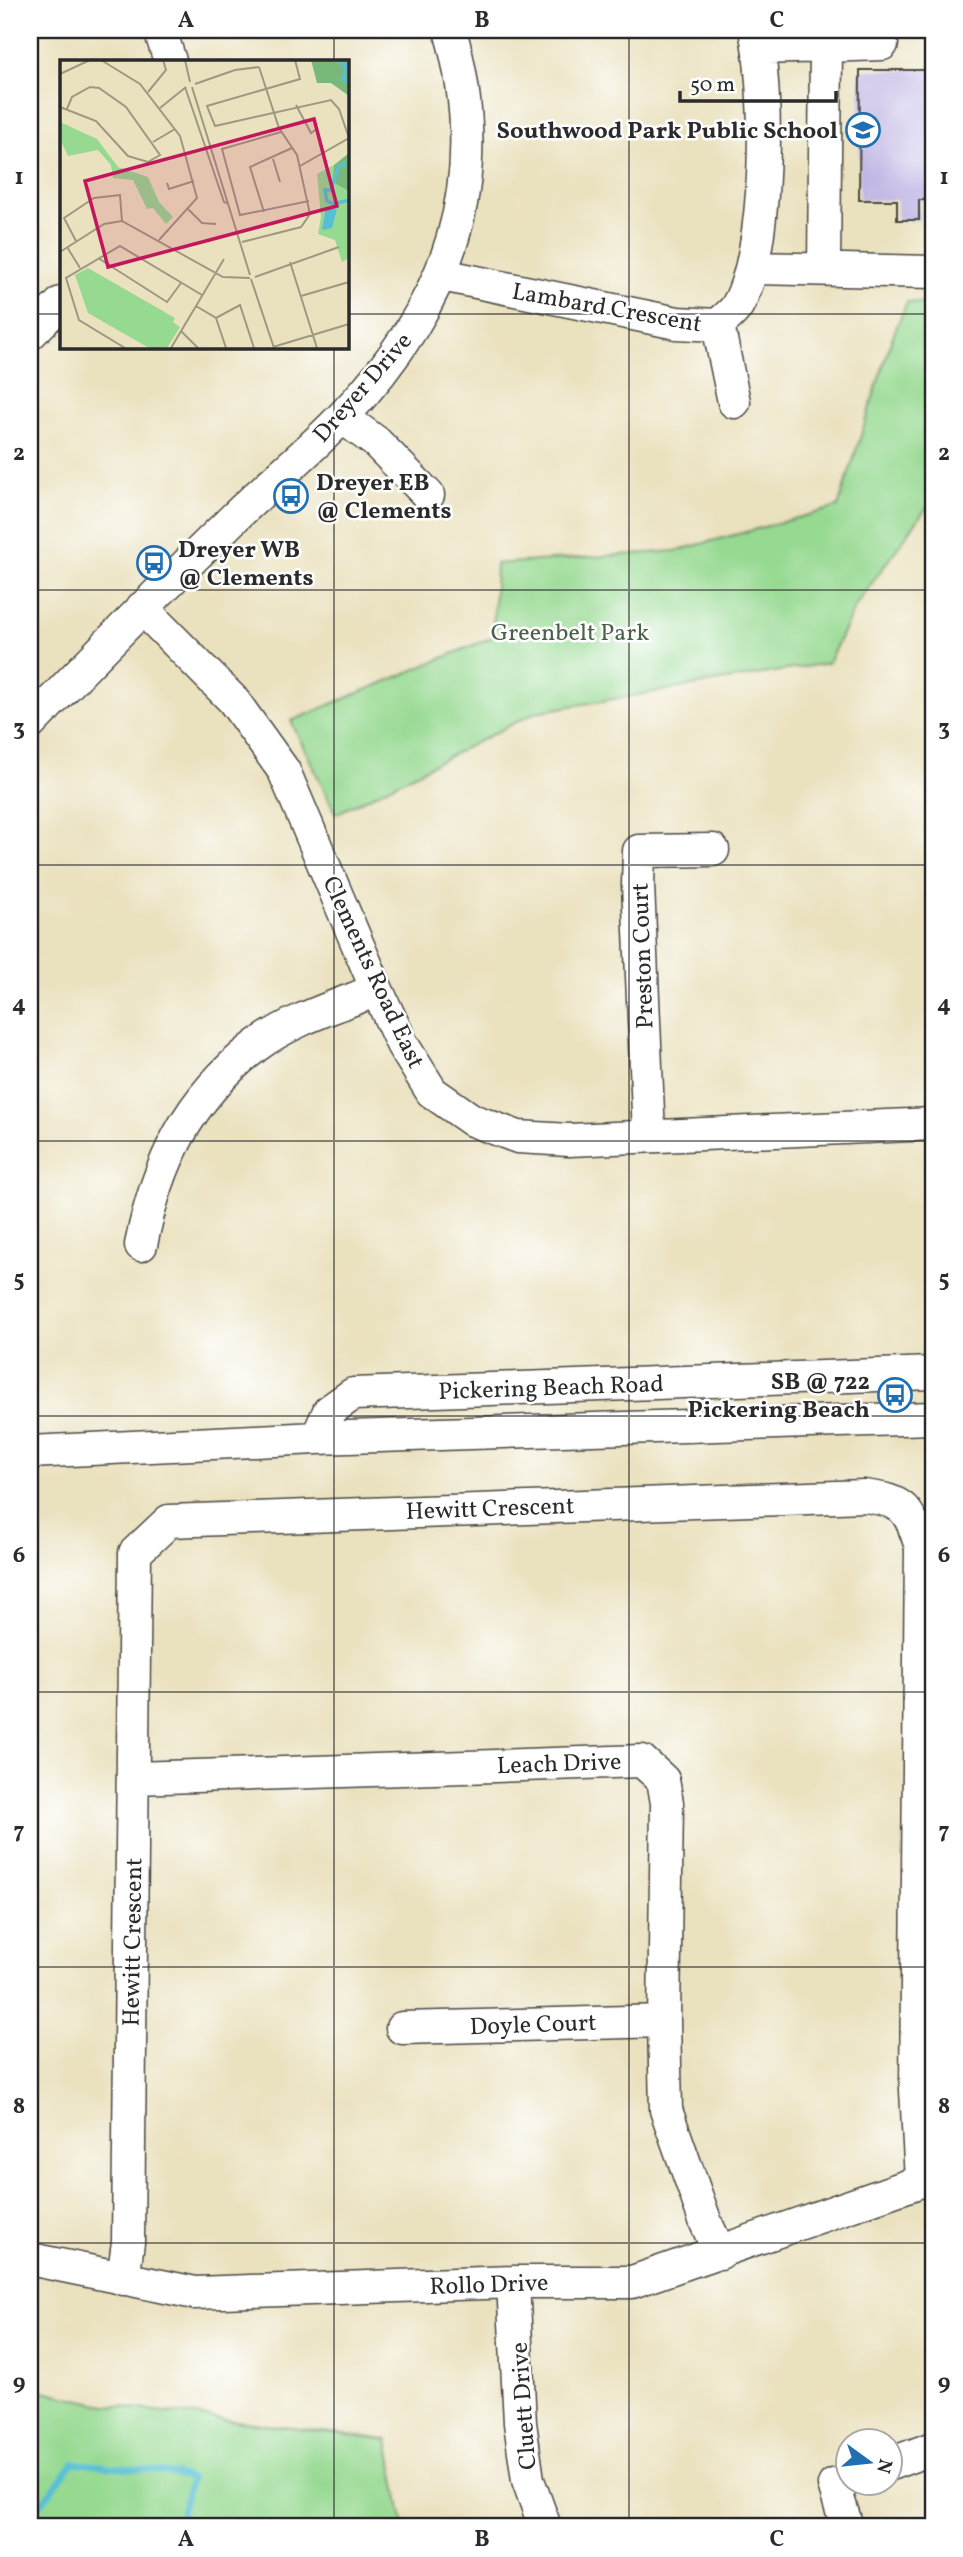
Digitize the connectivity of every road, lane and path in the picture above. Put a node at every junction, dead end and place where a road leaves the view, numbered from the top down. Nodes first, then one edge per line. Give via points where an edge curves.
1 (160, 30) edge
2 (450, 30) edge
3 (757, 39) edge
4 (882, 44) dead end
5 (826, 46) junction
6 (170, 60) edge
7 (752, 268) junction
8 (824, 269) junction
9 (933, 272) edge
10 (442, 275) junction
11 (60, 304) edge
12 (718, 325) junction
13 (30, 334) edge
14 (734, 402) dead end
15 (342, 417) junction
16 (428, 495) dead end
17 (142, 608) junction
18 (30, 724) edge
19 (713, 850) dead end
20 (377, 990) junction
21 (933, 1124) edge
22 (649, 1135) junction
23 (141, 1245) dead end
24 (933, 1373) edge
25 (933, 1418) edge
26 (317, 1438) junction
27 (30, 1452) edge
28 (134, 1779) junction
29 (664, 2021) junction
30 (402, 2028) dead end
31 (927, 2178) edge
32 (720, 2253) junction
33 (30, 2259) edge
34 (123, 2279) junction
35 (513, 2282) junction
36 (933, 2448) edge
37 (904, 2459) edge
38 (838, 2498) edge
39 (545, 2527) edge
40 (847, 2527) edge

1 - 6 street
2 - 10 street, Dreyer Drive via 463,75 466,174
3 - 5 street
3 - 7 street, Lambard Crescent via 765,110
4 - 5 street
5 - 8 street
7 - 8 street
7 - 12 street, Lambard Crescent via 737,308
8 - 9 street
10 - 12 street, Lambard Crescent via 677,324
10 - 15 street, Dreyer Drive via 415,327
11 - 13 street
12 - 14 street
15 - 16 street via 376,442
15 - 17 street, Dreyer Drive
17 - 18 street, Dreyer Drive
17 - 20 street, Clements Road East via 233,700 284,771
19 - 22 street, Preston Court via 639,851
20 - 22 street, Clements Road East via 402,1044 432,1092 472,1120 518,1137 569,1140
20 - 23 street via 300,1020 256,1046 198,1102 170,1146 150,1198
21 - 22 street, Clements Road East
24 - 26 street, Pickering Beach Road via 353,1394 329,1411
25 - 26 street, Pickering Beach Road
26 - 27 street, Pickering Beach Road
28 - 29 street, Leach Drive via 642,1761 663,1780 667,1804
28 - 31 street, Hewitt Crescent via 135,1553 169,1521 864,1496 889,1499 911,1515 921,1547 916,2090
28 - 34 street, Hewitt Crescent via 128,2242
29 - 30 street, Doyle Court
29 - 32 street, Leach Drive via 666,2110
31 - 32 street, Rollo Drive
32 - 35 street, Rollo Drive via 632,2282
33 - 34 street, Rollo Drive
34 - 35 street, Rollo Drive via 195,2292
35 - 39 street, Cluett Drive via 520,2424 528,2480
36 - 37 street
38 - 40 street

